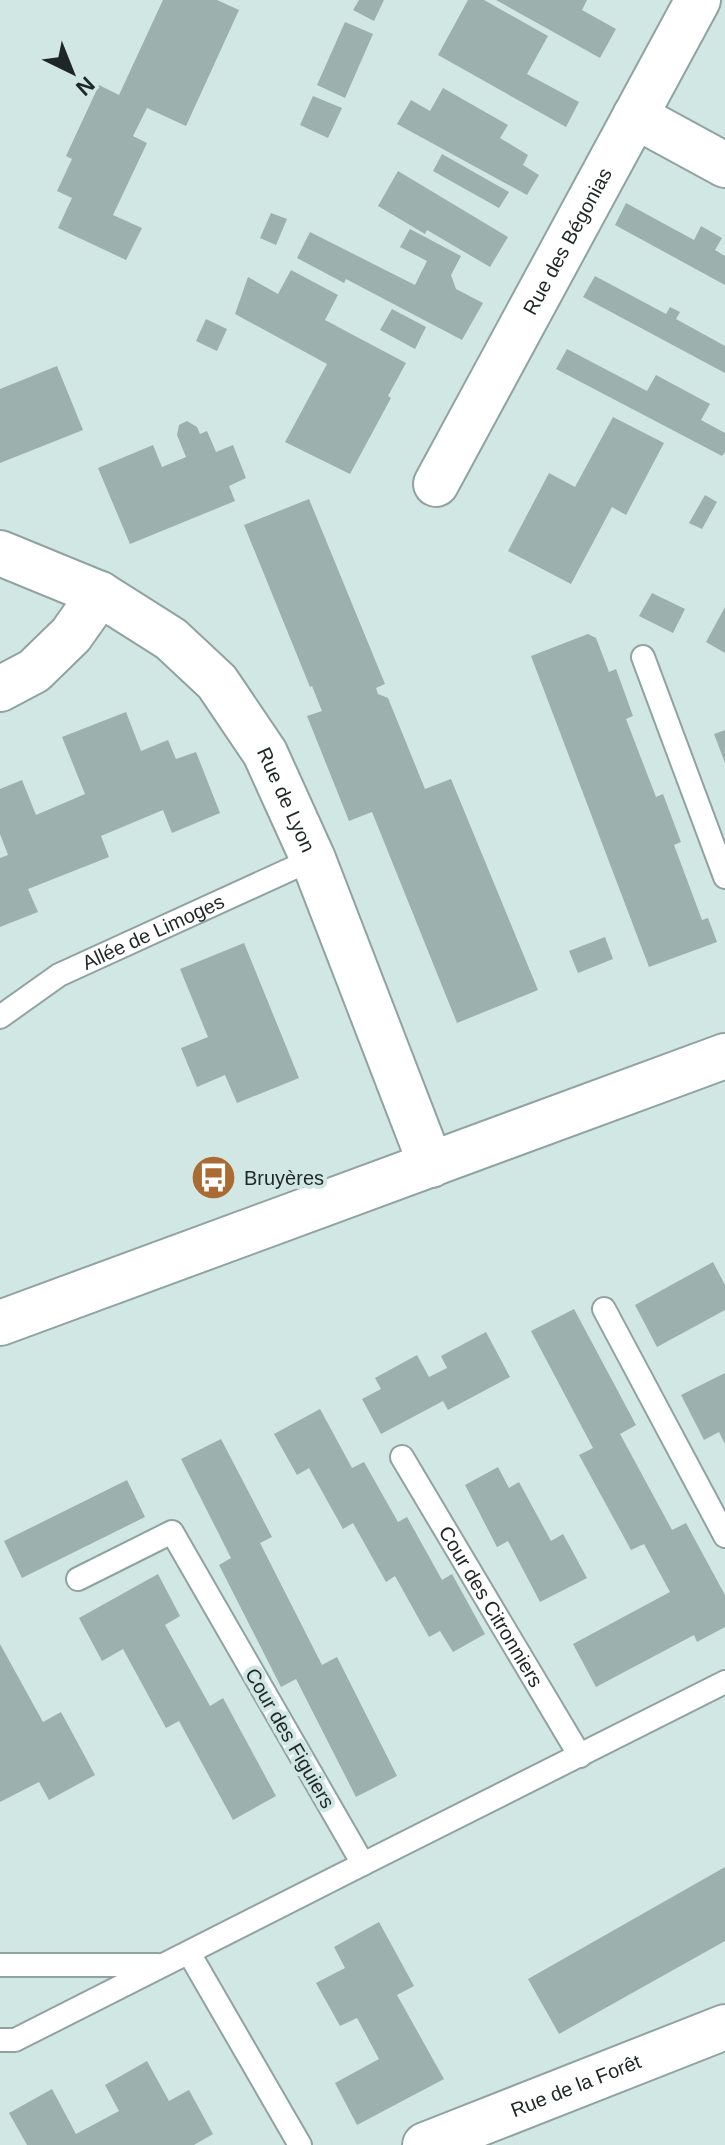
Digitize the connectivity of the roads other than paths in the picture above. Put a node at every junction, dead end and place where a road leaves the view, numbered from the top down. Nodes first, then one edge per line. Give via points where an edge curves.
1 (698, 0) edge
2 (635, 116) junction
3 (725, 165) edge
4 (436, 484) dead end
5 (0, 553) edge
6 (100, 594) junction
7 (643, 657) dead end
8 (0, 689) edge
9 (313, 859) junction
10 (725, 877) edge
11 (0, 1017) edge
12 (725, 1056) edge
13 (431, 1165) junction
14 (604, 1309) dead end
15 (0, 1323) edge
16 (402, 1457) dead end
17 (725, 1536) edge
18 (78, 1579) dead end
19 (725, 1682) edge
20 (580, 1756) junction
21 (363, 1864) junction
22 (189, 1953) junction
23 (0, 1965) edge
24 (162, 1965) junction
25 (725, 2027) edge
26 (0, 2040) edge
27 (300, 2145) edge
28 (425, 2145) edge

1 - 2 street, Rue des Bégonias
2 - 3 street
2 - 4 street, Rue des Bégonias
5 - 6 street, Rue de Lyon
6 - 8 street via 71,635 34,671
6 - 9 street, Rue de Lyon via 171,639 217,682 265,753
7 - 10 lane
9 - 11 lane, Allée de Limoges via 59,975
9 - 13 street, Rue de Lyon
12 - 13 street
13 - 15 street
14 - 17 lane
16 - 20 lane, Cour des Citronniers
18 - 21 lane, Cour des Figuiers via 172,1532
19 - 20 lane
20 - 21 lane
21 - 22 lane
22 - 24 lane
22 - 27 lane
23 - 24 lane
24 - 26 lane via 15,2040
25 - 28 street, Rue de la Forêt

